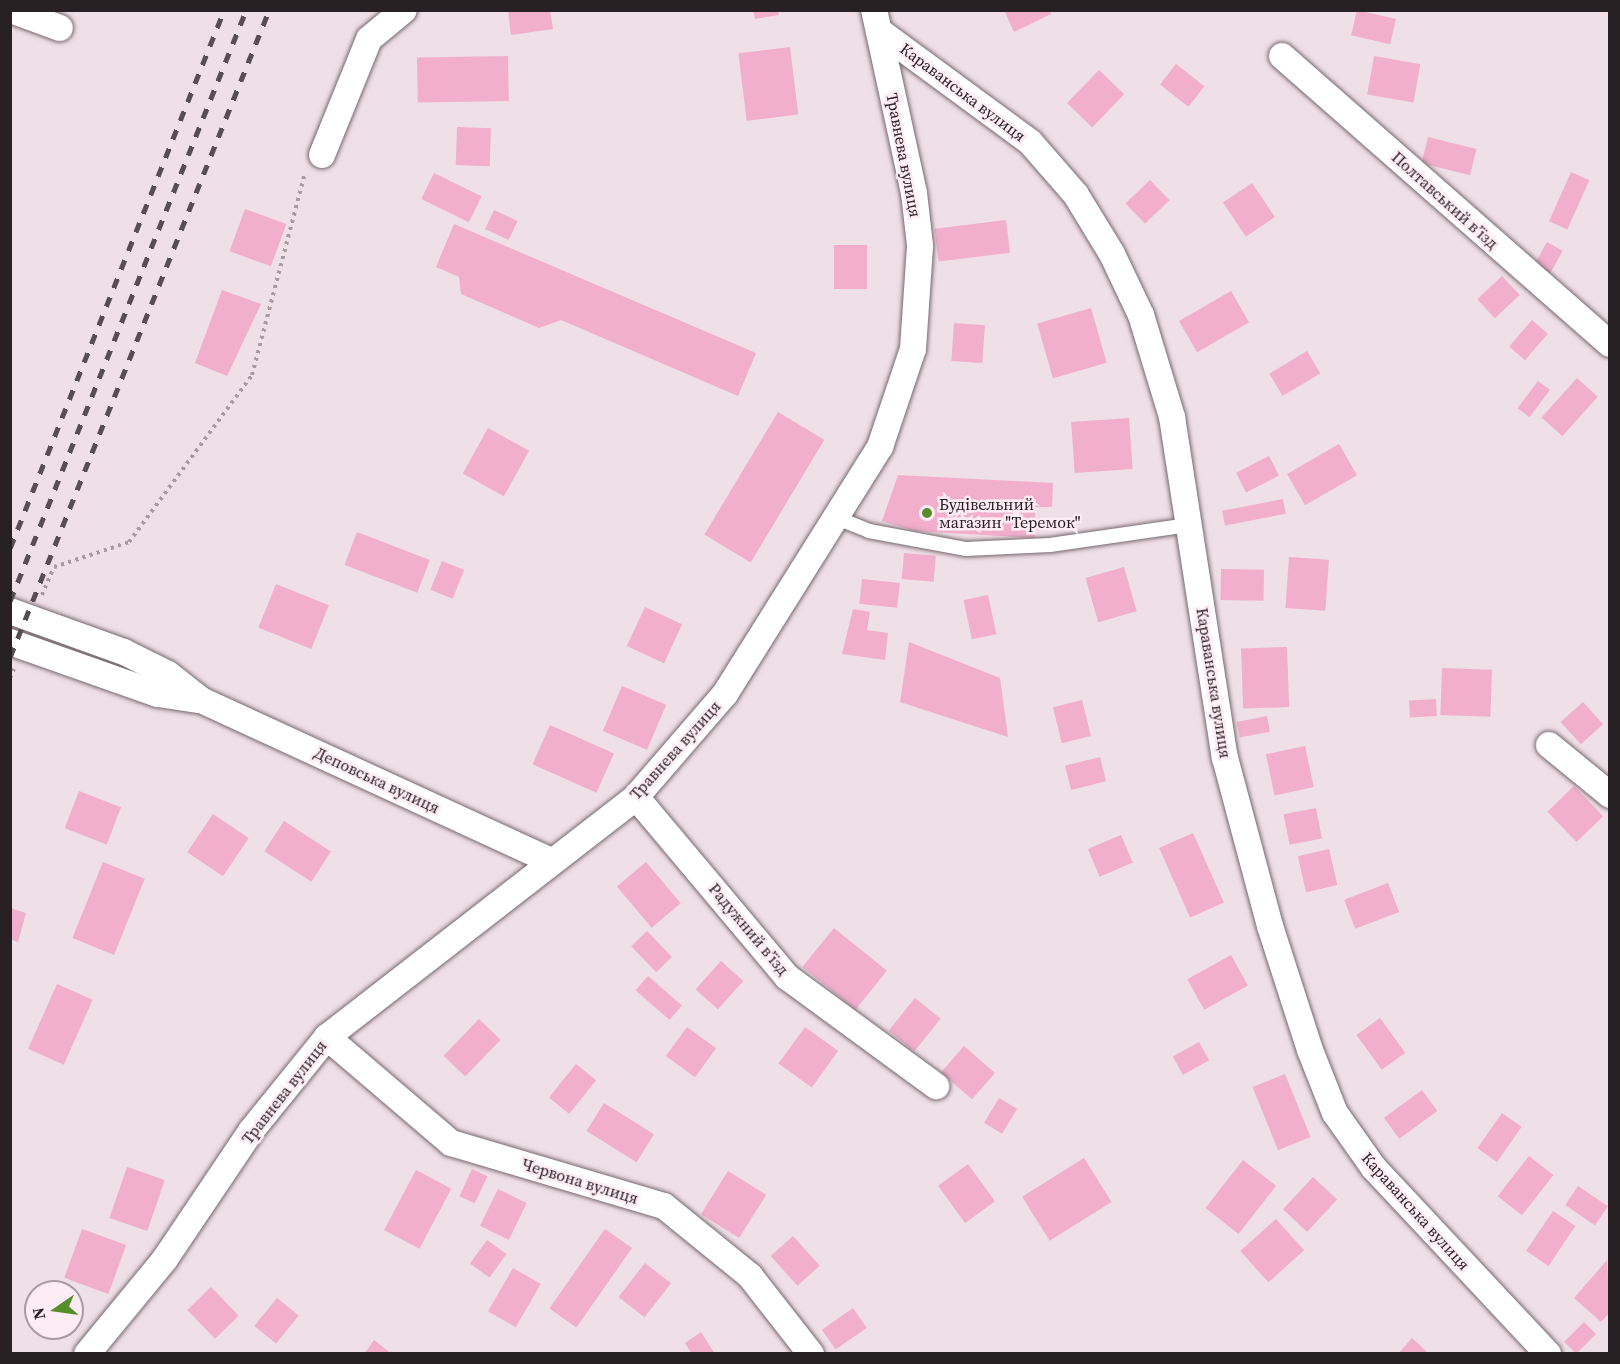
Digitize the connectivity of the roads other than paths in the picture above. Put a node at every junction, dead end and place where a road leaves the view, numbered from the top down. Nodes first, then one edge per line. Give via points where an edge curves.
1 (11, 10) edge
2 (404, 10) edge
3 (877, 21) edge
4 (60, 28) dead end
5 (1282, 56) dead end
6 (322, 155) road end
7 (1610, 344) edge
8 (837, 518) junction
9 (1189, 525) junction
10 (10, 611) edge
11 (14, 651) edge
12 (201, 700) junction
13 (1549, 746) dead end
14 (1610, 795) edge
15 (636, 797) junction
16 (552, 861) junction
17 (327, 1037) junction
18 (936, 1086) dead end
19 (87, 1353) edge
20 (811, 1353) edge
21 (1548, 1353) edge

1 - 4 street
2 - 6 street via 369,39
3 - 8 street, Травнева вулиця via 915,193 920,297 899,399 880,447
3 - 9 street, Караванська вулиця via 1030,142 1076,195 1141,315 1172,417
5 - 7 street, Полтавський в’їзд
8 - 9 lane via 868,531 966,549 1050,545
8 - 15 street, Травнева вулиця via 725,694
9 - 21 street, Караванська вулиця via 1225,758 1270,927 1335,1113 1374,1168
10 - 12 street, Деповська вулиця via 124,652 168,674
11 - 12 street, Деповська вулиця via 158,694
12 - 16 street, Деповська вулиця
13 - 14 street
15 - 16 street, Травнева вулиця
15 - 18 street, Радужний в’їзд via 787,976
16 - 17 street, Травнева вулиця
17 - 19 street, Травнева вулиця via 251,1131 165,1259
17 - 20 street, Червона вулиця via 451,1143 664,1206 750,1276

